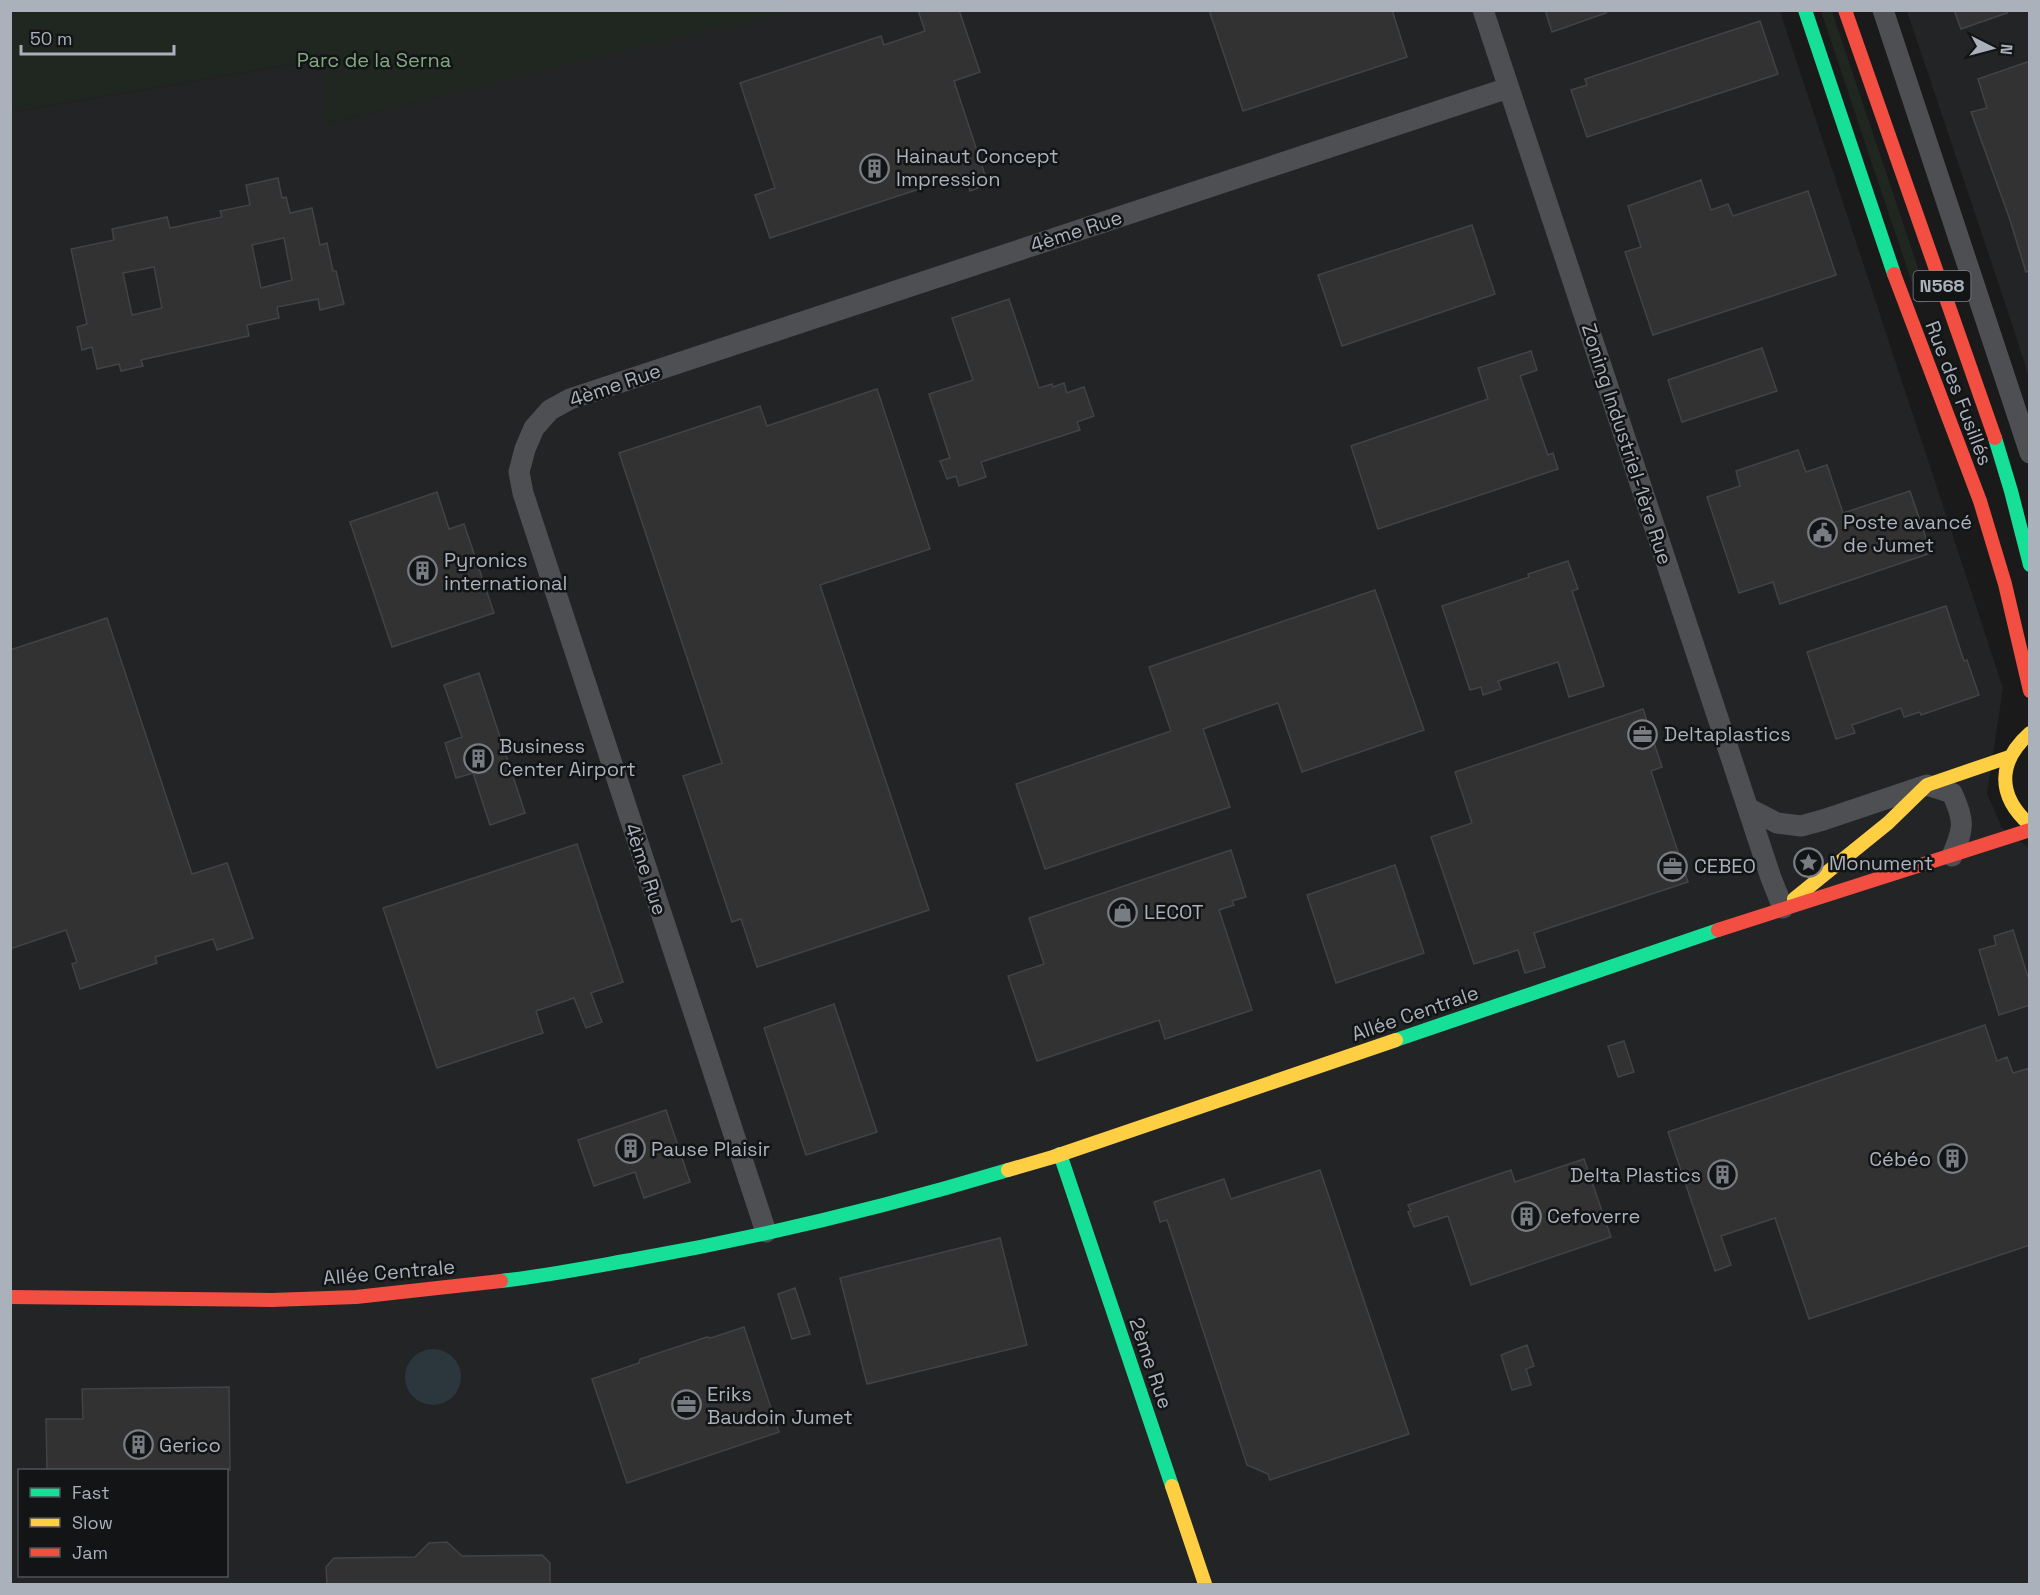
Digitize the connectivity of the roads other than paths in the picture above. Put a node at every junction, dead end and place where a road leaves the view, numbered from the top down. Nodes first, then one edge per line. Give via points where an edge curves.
1 (1483, 10) edge
2 (1805, 10) edge
3 (1845, 10) edge
4 (1882, 10) edge
5 (1508, 88) junction
6 (2030, 453) edge
7 (2030, 565) edge
8 (2029, 695) edge
9 (2027, 728) edge
10 (2009, 757) junction
11 (1928, 785) junction
12 (1748, 808) junction
13 (2030, 825) edge
14 (2030, 830) edge
15 (1952, 856) junction
16 (1783, 909) junction
17 (1060, 1154) junction
18 (766, 1232) junction
19 (10, 1297) edge
20 (1205, 1584) edge

1 - 5 street, Zoning Industriel-1ère Rue
2 - 8 main road, Rue des Fusillés / N568 via 1901,297 1980,501 2005,584
3 - 7 main road, Rue des Fusillés / N568 via 1991,426
4 - 6 street
5 - 12 street, Zoning Industriel-1ère Rue
5 - 18 street, 4ème Rue via 570,399 550,410 534,428 519,472 523,493
9 - 10 main road
10 - 11 main road
10 - 13 main road via 2005,790 2011,805
11 - 12 street via 1801,826 1777,823
11 - 15 street via 1952,794 1960,812 1962,833
11 - 16 main road
12 - 16 street, Zoning Industriel-1ère Rue
14 - 15 main road, Allée Centrale
15 - 16 main road, Allée Centrale
16 - 17 main road, Allée Centrale
17 - 18 main road, Allée Centrale via 896,1201
17 - 20 main road, 2ème Rue
18 - 19 main road, Allée Centrale via 716,1245 542,1276 356,1298

